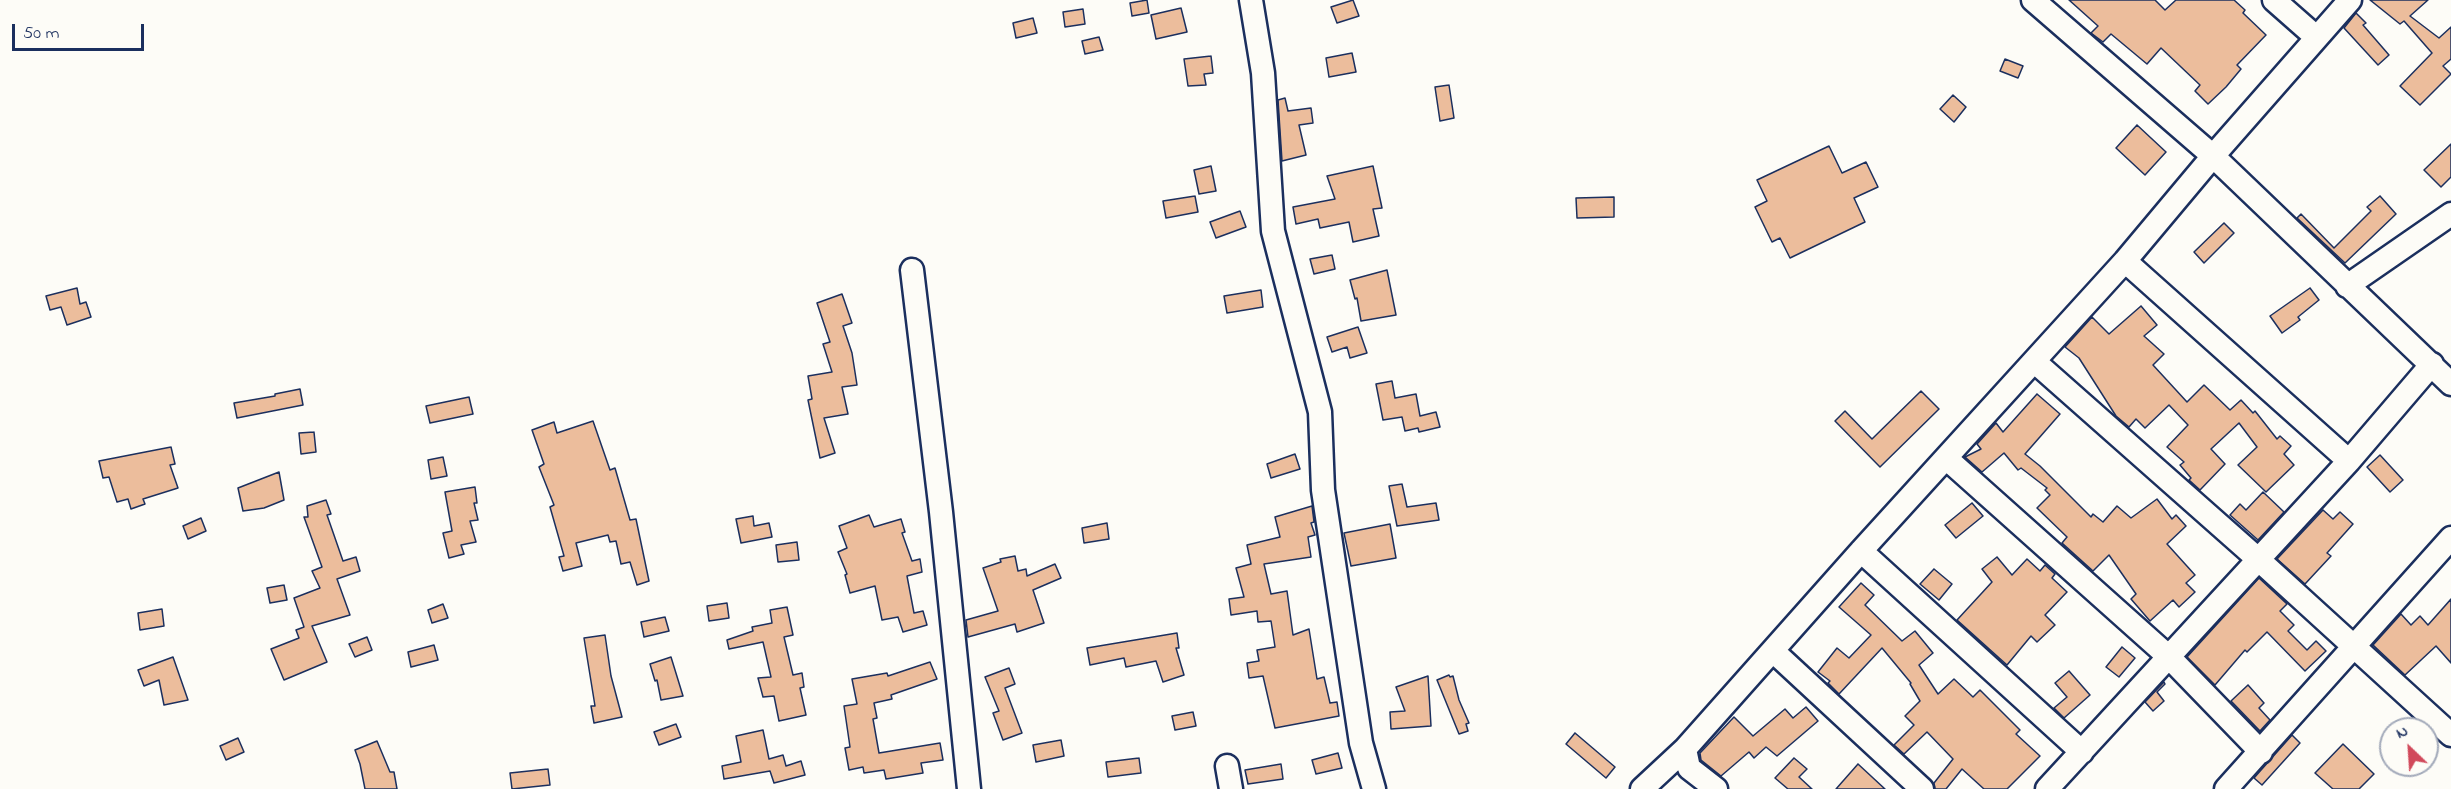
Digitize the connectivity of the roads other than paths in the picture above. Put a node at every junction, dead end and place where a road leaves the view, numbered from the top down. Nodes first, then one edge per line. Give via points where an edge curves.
1 (1251, 0) edge
2 (2034, 0) edge
3 (2274, 0) edge
4 (2350, 0) edge
5 (2316, 37) junction
6 (2213, 156) junction
7 (2451, 214) edge
8 (2125, 261) junction
9 (912, 270) dead end
10 (2347, 286) junction
11 (2035, 362) junction
12 (2432, 364) junction
13 (2451, 384) edge
14 (1946, 458) junction
15 (2349, 461) junction
16 (2451, 538) edge
17 (1861, 551) junction
18 (2259, 560) junction
19 (2352, 646) junction
20 (1773, 651) junction
21 (2169, 657) junction
22 (2449, 731) edge
23 (1685, 749) junction
24 (2082, 752) junction
25 (2261, 752) junction
26 (1227, 766) dead end
27 (969, 789) edge
28 (1232, 789) edge
29 (1374, 789) edge
30 (1642, 789) edge
31 (1716, 789) edge
32 (1922, 789) edge
33 (2048, 789) edge
34 (2226, 789) edge

1 - 29 street via 1263,73 1273,231 1320,412 1323,490 1361,743
2 - 6 street
3 - 5 street
4 - 5 street
5 - 6 street
6 - 8 street
6 - 10 street
7 - 10 street
8 - 11 street
8 - 15 street
9 - 27 street
10 - 12 street
11 - 14 street
11 - 18 street
12 - 13 street
12 - 15 street
14 - 17 street
14 - 21 street
15 - 18 street
16 - 19 street
17 - 20 street
17 - 24 street
18 - 19 street
18 - 21 street
19 - 22 street
19 - 25 street
20 - 23 street
20 - 32 street
21 - 24 street
21 - 25 street
23 - 30 street
23 - 31 street via 1689,768
24 - 33 street
25 - 34 street
26 - 28 street

